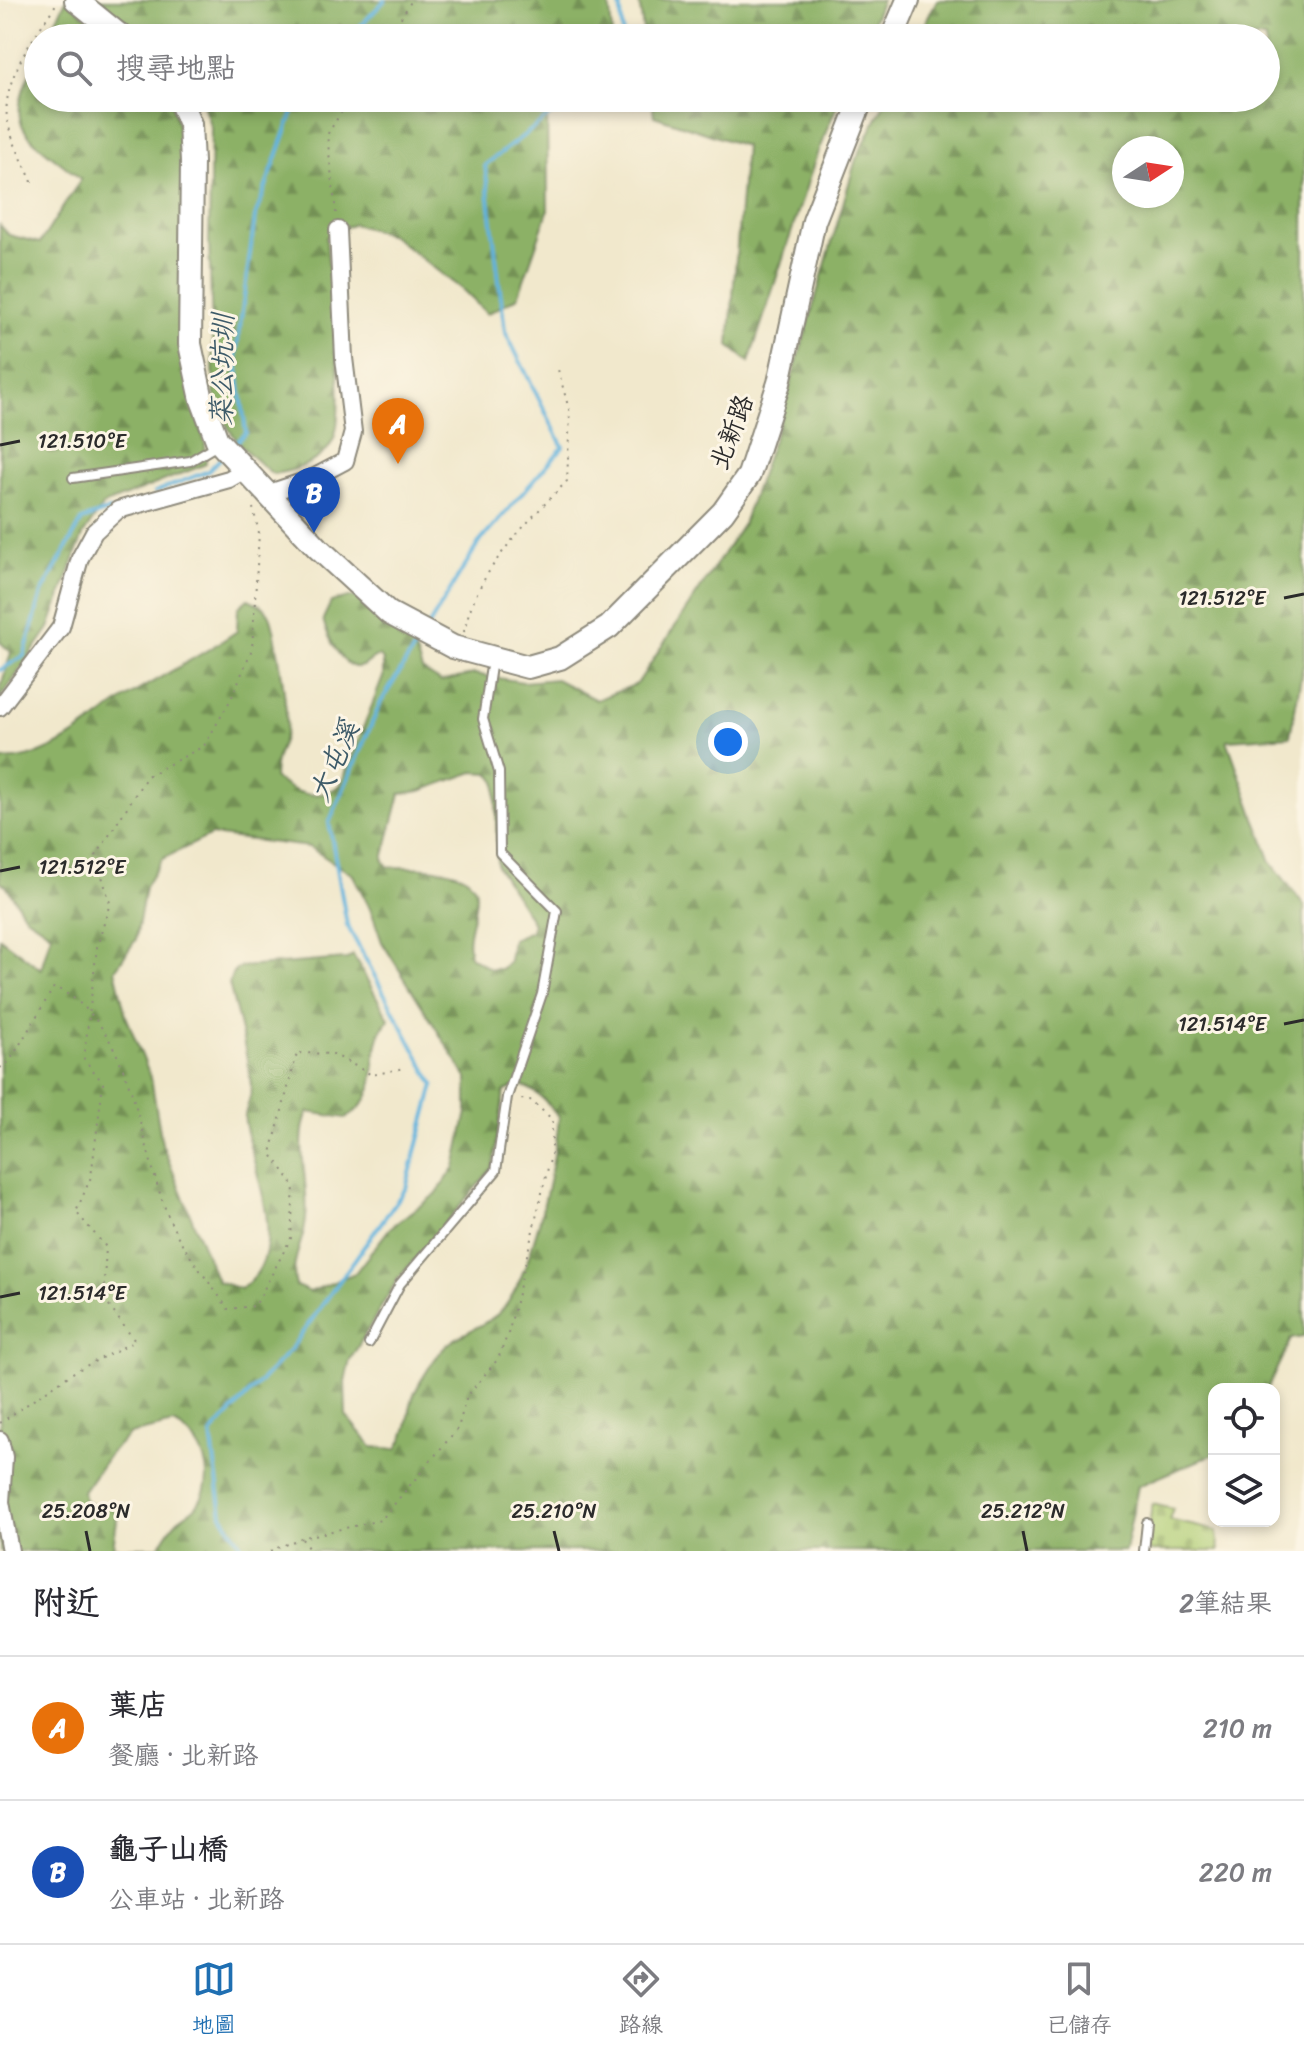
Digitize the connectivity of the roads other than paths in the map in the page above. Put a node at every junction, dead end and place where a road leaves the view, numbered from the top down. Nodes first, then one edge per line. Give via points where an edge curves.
1 (76, 0) edge
2 (908, 0) edge
3 (106, 24) edge
4 (898, 24) edge
5 (185, 112) edge
6 (857, 112) edge
7 (338, 230) road end
8 (220, 444) junction
9 (249, 477) junction
10 (73, 478) dead end
11 (492, 657) junction
12 (0, 707) edge
13 (369, 1343) dead end
14 (0, 1440) edge
15 (1147, 1523) dead end
16 (10, 1551) edge
17 (1144, 1551) edge

1 - 3 main road
2 - 4 main road
5 - 8 main road via 192,162 190,344 202,400
6 - 11 main road, 北新路 via 814,221 779,383 749,475 723,512 609,627 560,658 528,667
7 - 9 street via 353,432 345,461 311,479
8 - 9 main road
8 - 10 lane via 190,461
9 - 11 main road, 北新路 via 389,613
9 - 12 street via 118,510 94,532 80,558 61,627
11 - 13 lane via 483,719 499,772 500,853 557,911 542,994 507,1097 496,1171 400,1284
14 - 16 street via 1,1502
15 - 17 lane

